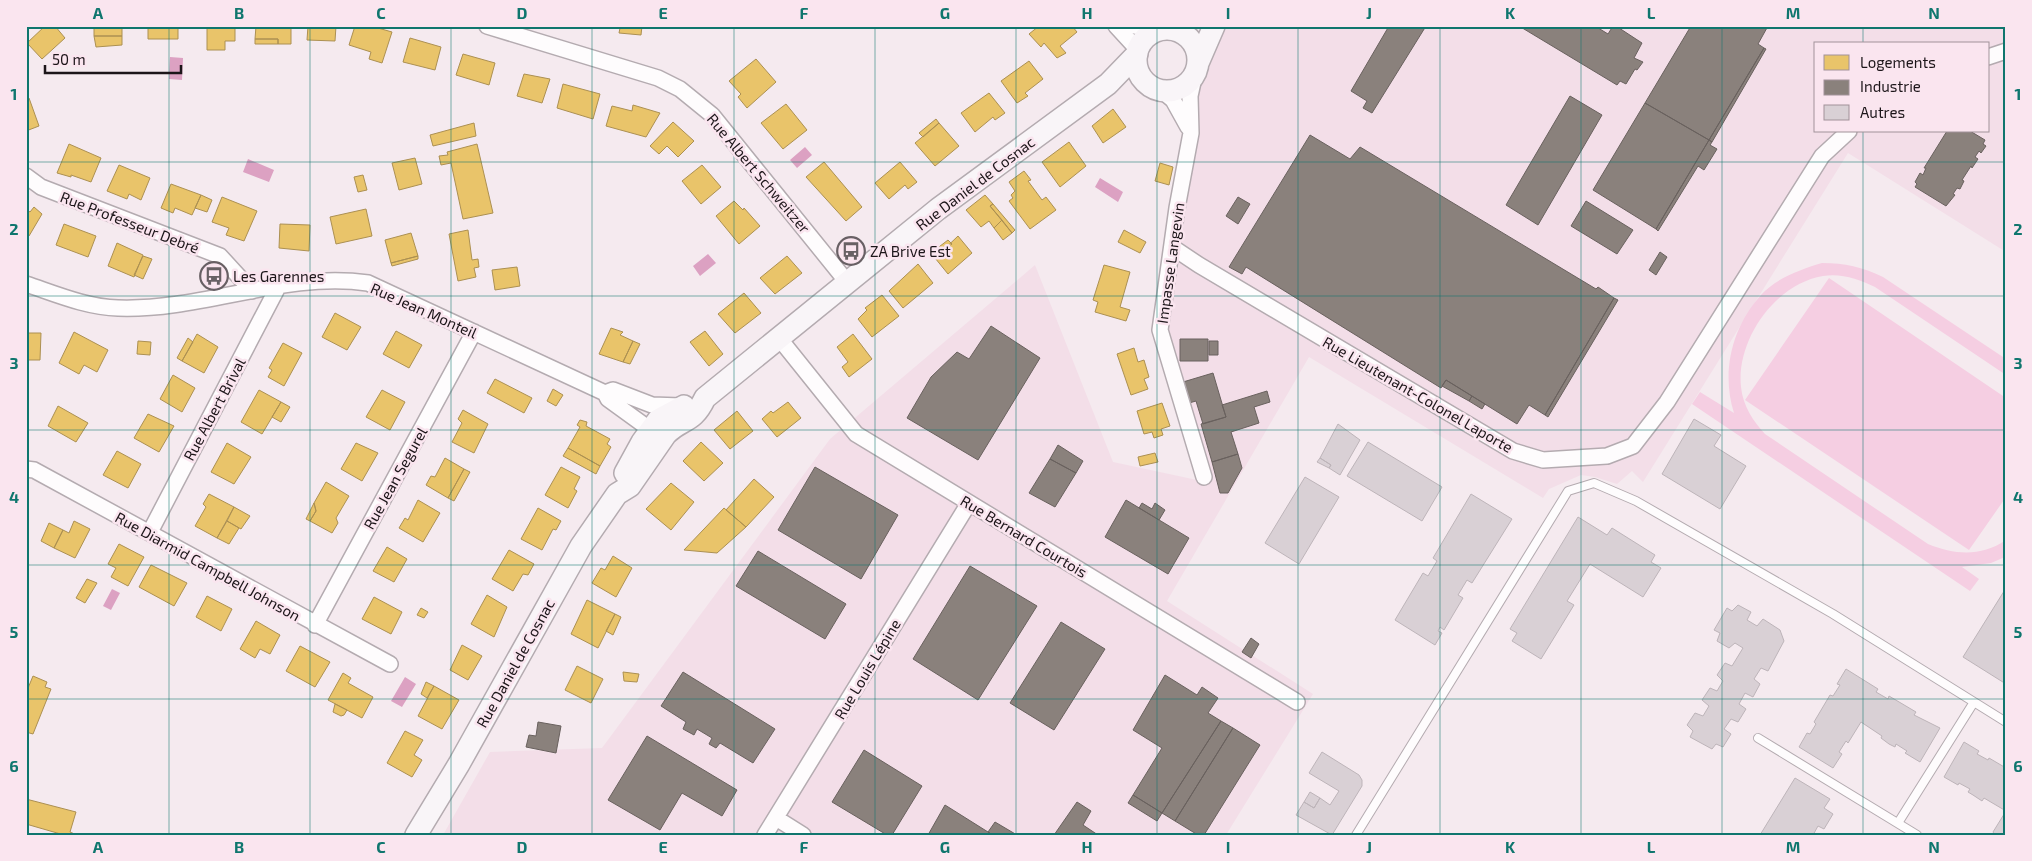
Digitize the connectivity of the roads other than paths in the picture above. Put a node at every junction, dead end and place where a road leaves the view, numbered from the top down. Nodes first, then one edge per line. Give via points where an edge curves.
1 (487, 26) edge
2 (1116, 26) edge
3 (1135, 26) edge
4 (1214, 26) edge
5 (1167, 28) edge
6 (2006, 51) edge
7 (1138, 52) junction
8 (1990, 56) edge
9 (1196, 68) junction
10 (1108, 84) junction
11 (1157, 88) junction
12 (1848, 132) edge
13 (1190, 133) junction
14 (26, 176) edge
15 (1172, 247) junction
16 (847, 282) junction
17 (26, 284) edge
18 (279, 285) junction
19 (252, 291) junction
20 (474, 332) junction
21 (779, 338) junction
22 (605, 393) junction
23 (705, 398) junction
24 (685, 405) junction
25 (657, 434) junction
26 (26, 469) edge
27 (1204, 477) dead end
28 (968, 502) junction
29 (150, 532) junction
30 (315, 625) junction
31 (390, 664) dead end
32 (1296, 702) dead end
33 (1974, 702) junction
34 (2006, 722) edge
35 (1758, 738) dead end
36 (776, 818) junction
37 (1898, 823) junction
38 (416, 835) edge
39 (765, 835) edge
40 (803, 835) edge
41 (1356, 835) edge
42 (1917, 835) edge

1 - 16 street, Rue Albert Schweitzer via 658,78 680,89 712,115
2 - 7 street
3 - 5 street
4 - 9 street
5 - 7 street via 1148,36
5 - 9 street via 1178,31 1193,42
6 - 8 street
7 - 10 street, Rue Daniel de Cosnac
7 - 11 street via 1138,70 1143,80
9 - 11 street via 1189,82 1180,88
9 - 13 street, Impasse Langevin via 1190,96
10 - 11 street via 1128,83
10 - 16 street, Rue Daniel de Cosnac via 938,209
11 - 13 street via 1178,108
12 - 15 street, Rue Lieutenant-Colonel Laporte via 1822,156 1667,402 1633,446 1607,456 1543,460 1514,451
13 - 15 street, Impasse Langevin
14 - 19 street, Rue Professeur Debré via 41,187 220,256
15 - 27 street, Impasse Langevin via 1160,330
16 - 21 street, Rue Daniel de Cosnac
17 - 19 street, Rue Jean Monteil via 86,304 117,308 200,302
18 - 19 street, Rue Jean Monteil
18 - 20 street, Rue Jean Monteil via 345,280 368,283
18 - 29 street, Rue Albert Brival
20 - 22 street, Rue Jean Monteil
20 - 30 street, Rue Jean Segurel
21 - 23 street, Rue Daniel de Cosnac
21 - 28 street, Rue Bernard Courtois via 856,434
22 - 24 street, Rue Jean Monteil via 613,390 652,405
22 - 25 street, Rue Jean Monteil via 608,399
23 - 24 street, Rue Daniel de Cosnac
23 - 25 street, Rue Daniel de Cosnac via 698,413
24 - 25 street, Rue Daniel de Cosnac via 658,420
25 - 38 street, Rue Daniel de Cosnac via 620,480 617,494 556,588
26 - 29 street, Rue Diarmid Campbell Johnson via 34,470
28 - 32 street, Rue Bernard Courtois
28 - 36 street, Rue Louis Lépine
29 - 30 street, Rue Diarmid Campbell Johnson
30 - 31 street, Rue Diarmid Campbell Johnson
33 - 34 lane
33 - 37 lane
33 - 41 lane via 1833,614 1636,501 1594,483 1568,491
35 - 37 lane
36 - 39 street, Rue Louis Lépine
36 - 40 street
37 - 42 lane

